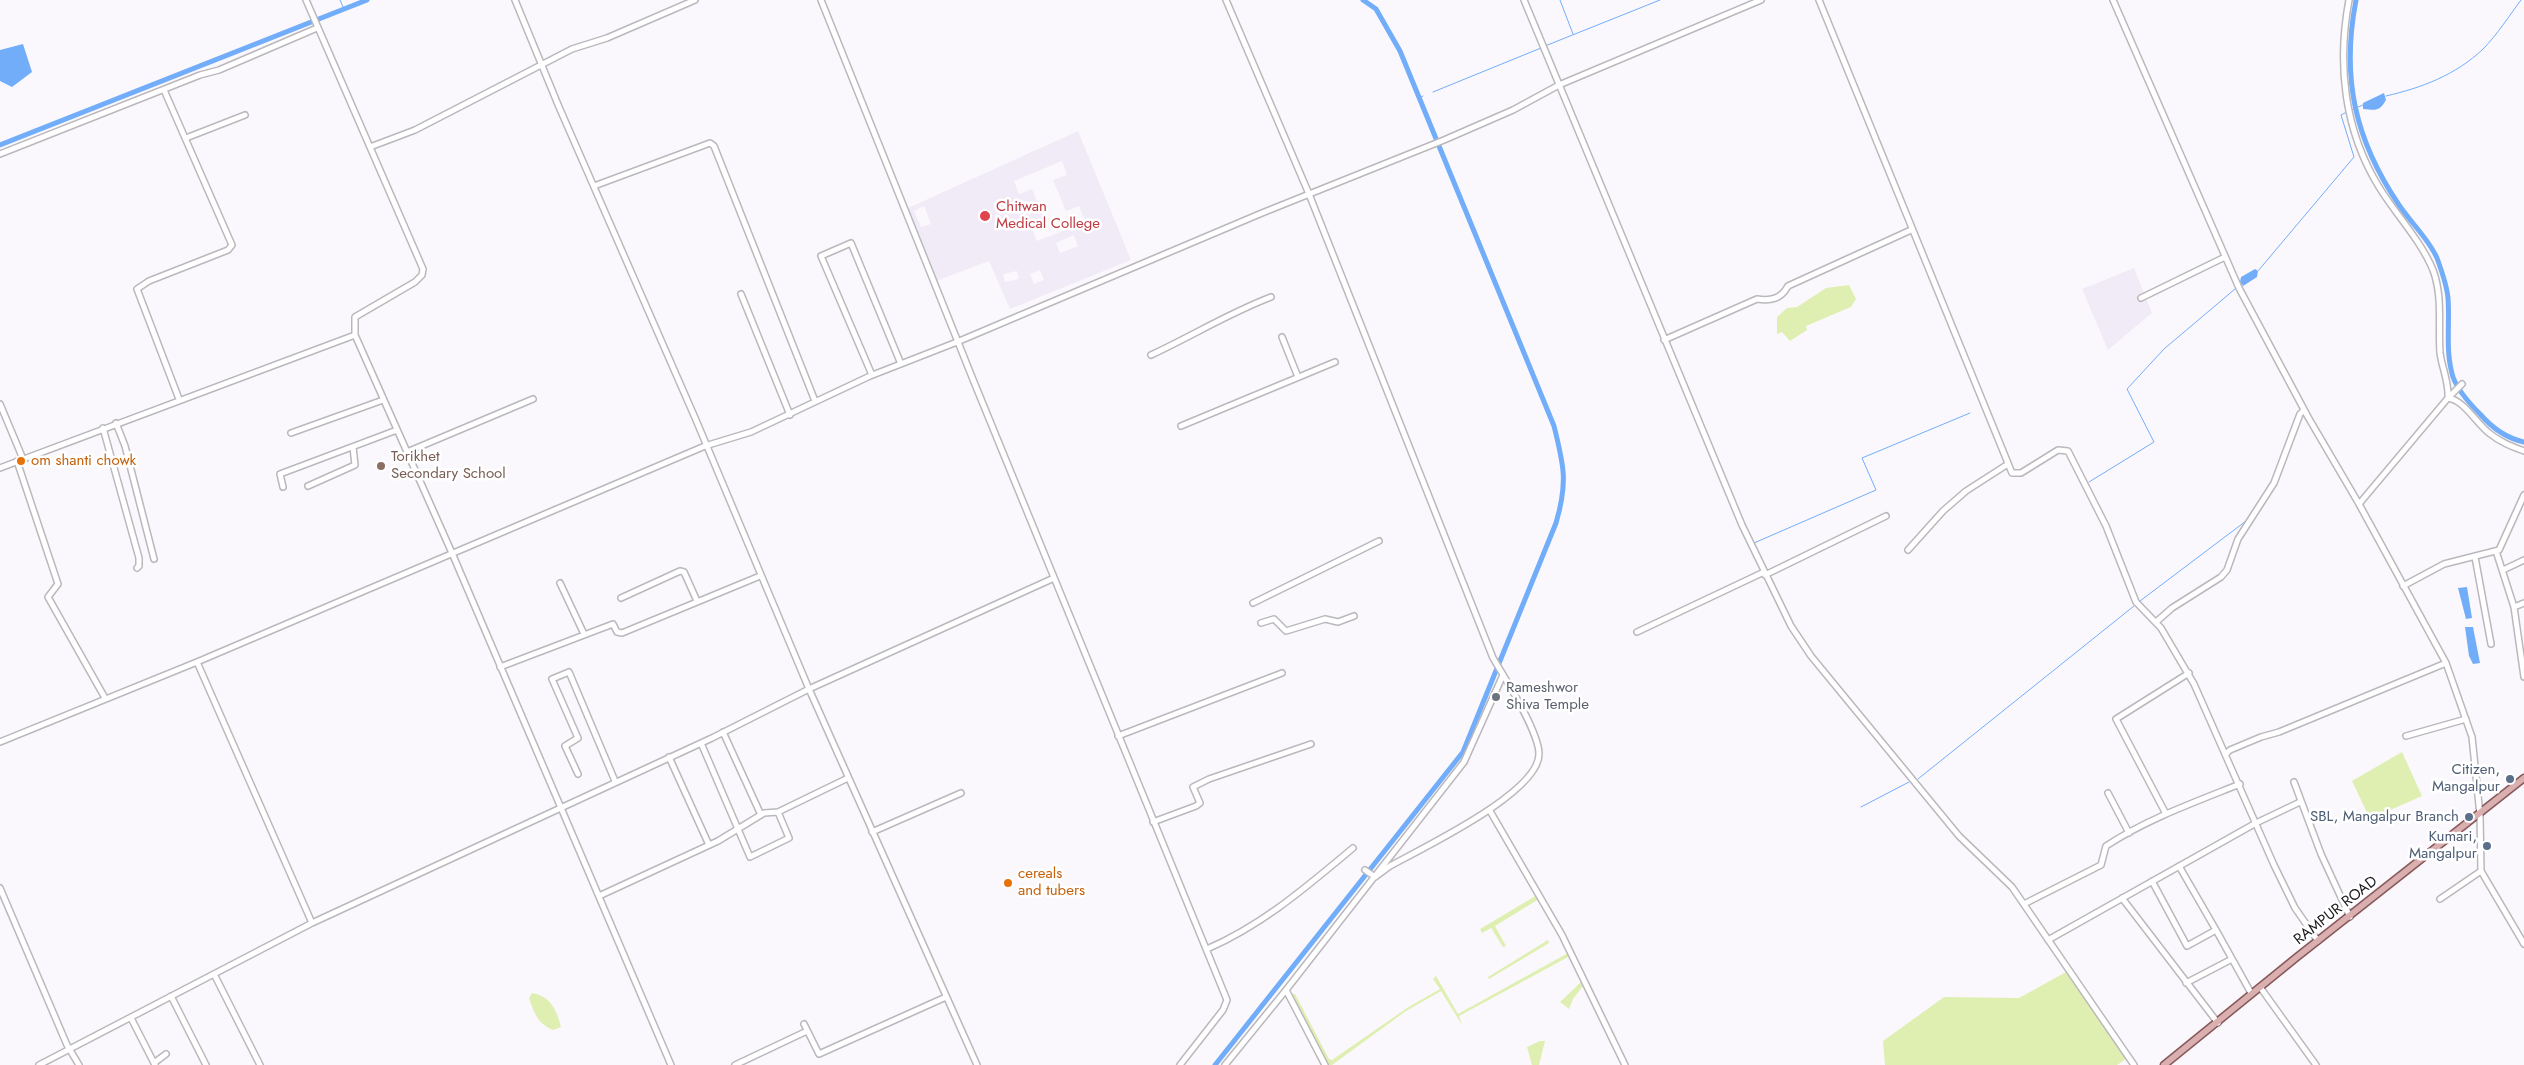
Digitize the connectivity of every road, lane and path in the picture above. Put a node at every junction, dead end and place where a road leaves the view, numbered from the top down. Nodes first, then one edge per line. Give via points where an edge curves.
1 (306, 0) edge
2 (515, 0) edge
3 (695, 0) edge
4 (821, 0) edge
5 (1226, 0) edge
6 (1524, 0) edge
7 (1761, 0) edge
8 (1819, 0) edge
9 (2113, 0) edge
10 (2349, 0) edge
11 (317, 26) junction
12 (542, 64) junction
13 (1559, 85) junction
14 (164, 90) junction
15 (245, 115) dead end
16 (186, 138) junction
17 (370, 146) junction
18 (0, 154) edge
19 (594, 186) junction
20 (1309, 194) junction
21 (1911, 230) junction
22 (2225, 257) junction
23 (741, 294) dead end
24 (1271, 297) dead end
25 (2141, 298) dead end
26 (355, 335) junction
27 (1282, 337) dead end
28 (1664, 340) junction
29 (958, 342) junction
30 (1151, 356) dead end
31 (1335, 362) dead end
32 (901, 364) junction
33 (872, 375) junction
34 (1298, 377) junction
35 (2462, 384) dead end
36 (2448, 398) junction
37 (179, 399) junction
38 (533, 399) dead end
39 (384, 400) junction
40 (815, 401) junction
41 (0, 404) edge
42 (2304, 410) junction
43 (790, 415) junction
44 (116, 423) junction
45 (1181, 426) dead end
46 (102, 428) junction
47 (397, 430) junction
48 (291, 433) dead end
49 (353, 446) junction
50 (705, 446) junction
51 (2524, 451) edge
52 (407, 452) junction
53 (20, 460) junction
54 (2008, 464) junction
55 (0, 468) edge
56 (308, 486) dead end
57 (283, 487) dead end
58 (2524, 495) edge
59 (2359, 504) junction
60 (1886, 516) dead end
61 (1379, 541) dead end
62 (1908, 550) dead end
63 (2496, 551) junction
64 (452, 554) junction
65 (2475, 557) junction
66 (154, 559) dead end
67 (2524, 560) edge
68 (137, 568) dead end
69 (2503, 570) junction
70 (1765, 573) junction
71 (760, 576) junction
72 (1054, 578) junction
73 (560, 583) dead end
74 (2403, 586) junction
75 (621, 598) dead end
76 (697, 601) junction
77 (2524, 603) edge
78 (1253, 604) dead end
79 (2514, 607) junction
80 (1354, 616) dead end
81 (2156, 622) junction
82 (1261, 623) dead end
83 (1637, 632) dead end
84 (584, 634) junction
85 (2490, 644) dead end
86 (197, 662) junction
87 (2446, 663) junction
88 (500, 667) junction
89 (1282, 673) dead end
90 (2189, 673) junction
91 (1503, 675) junction
92 (2524, 676) edge
93 (808, 689) junction
94 (105, 698) junction
95 (2466, 719) junction
96 (723, 732) junction
97 (1118, 736) junction
98 (2406, 736) dead end
99 (0, 742) edge
100 (701, 743) junction
101 (1311, 744) dead end
102 (2227, 753) junction
103 (669, 757) junction
104 (578, 774) dead end
105 (848, 778) junction
106 (2524, 778) edge
107 (615, 781) junction
108 (2294, 782) dead end
109 (2240, 784) junction
110 (961, 793) dead end
111 (2108, 794) dead end
112 (2300, 802) junction
113 (560, 808) junction
114 (1490, 811) junction
115 (778, 812) junction
116 (2166, 814) junction
117 (761, 815) junction
118 (2480, 815) junction
119 (1153, 822) junction
120 (2256, 823) junction
121 (736, 829) junction
122 (872, 832) junction
123 (2129, 833) junction
124 (709, 845) junction
125 (1353, 848) dead end
126 (2179, 866) junction
127 (1365, 870) dead end
128 (2481, 871) junction
129 (1374, 876) junction
130 (2152, 881) junction
131 (0, 888) edge
132 (599, 896) junction
133 (2122, 898) junction
134 (2440, 899) dead end
135 (2024, 904) junction
136 (2350, 917) junction
137 (312, 923) junction
138 (2216, 930) junction
139 (2048, 940) junction
140 (2318, 941) junction
141 (2524, 944) edge
142 (1207, 949) junction
143 (2232, 959) junction
144 (214, 974) junction
145 (2186, 983) junction
146 (2260, 987) junction
147 (1286, 990) junction
148 (2251, 993) junction
149 (172, 996) junction
150 (946, 997) junction
151 (131, 1018) junction
152 (2218, 1023) junction
153 (804, 1024) dead end
154 (808, 1031) junction
155 (71, 1049) junction
156 (166, 1054) dead end
157 (154, 1064) edge
158 (39, 1065) edge
159 (79, 1065) edge
160 (206, 1065) edge
161 (260, 1065) edge
162 (671, 1065) edge
163 (734, 1065) edge
164 (977, 1065) edge
165 (1180, 1065) edge
166 (1224, 1065) edge
167 (1326, 1065) edge
168 (1625, 1065) edge
169 (2134, 1065) edge
170 (2164, 1065) edge
171 (2316, 1065) edge

1 - 11 street
2 - 12 street
3 - 12 street
4 - 29 street
5 - 20 street
6 - 13 street
7 - 13 street
8 - 21 street
9 - 22 street
10 - 36 street via 2343,56 2349,115 2378,186 2424,251 2433,272 2440,302 2440,354
11 - 14 street via 220,70
11 - 17 street
12 - 17 street via 415,130
12 - 19 street
13 - 20 street via 1513,110
13 - 28 street
14 - 16 street
14 - 18 street
15 - 16 street
16 - 37 street via 232,245 228,250 137,289
17 - 26 street via 423,269 415,282 355,317
19 - 40 street via 710,142
19 - 50 street
20 - 29 street
20 - 91 street via 1493,658
21 - 28 street via 1788,286 1784,294 1769,301 1757,300
21 - 54 street
22 - 25 street
22 - 42 street
23 - 43 street
24 - 30 street via 1218,320
26 - 37 street
26 - 39 street
27 - 34 street
28 - 70 street
29 - 32 street
29 - 72 street
31 - 34 street
32 - 33 street
32 - 33 street via 851,243 821,256
33 - 40 street
34 - 45 street
35 - 36 street
36 - 51 street via 2456,399 2503,444
36 - 59 street
37 - 44 street
38 - 52 street
39 - 47 street
39 - 48 street
40 - 43 street
41 - 53 street
42 - 59 street
42 - 81 street via 2274,482 2238,540 2227,570
43 - 50 street via 751,432
44 - 46 street
44 - 66 street
46 - 53 street
46 - 68 street via 139,558
47 - 49 street
47 - 52 street
49 - 56 street via 355,465
49 - 57 street via 280,474
50 - 64 street
50 - 71 street
52 - 64 street
53 - 55 street
53 - 94 street via 58,584 48,597
54 - 62 street via 1943,511
54 - 81 street via 2012,473 2021,473 2058,450 2068,451 2106,526 2136,602
58 - 63 street
59 - 74 street
60 - 70 street
61 - 78 street
63 - 65 street
63 - 69 street
64 - 86 street
64 - 88 street
65 - 74 street via 2444,564
65 - 85 street
67 - 69 street
69 - 79 street
70 - 83 street
70 - 135 street via 1790,626 1811,656 1959,836 2012,887
71 - 76 street
71 - 93 street
72 - 93 street
72 - 97 street
73 - 84 street
74 - 87 street
75 - 76 street via 680,571 684,572
76 - 84 street via 622,633 617,632 613,624
77 - 79 street
79 - 92 street
80 - 82 street via 1338,622 1325,619 1286,631 1274,619
81 - 90 street
84 - 88 street
86 - 94 street
86 - 137 street
87 - 95 street
87 - 102 street via 2286,729 2260,736
88 - 113 street
89 - 97 street
90 - 102 street
90 - 116 street via 2116,720
91 - 114 street via 1538,746 1539,757 1529,774
91 - 129 street via 1464,762
93 - 96 street
93 - 105 street
94 - 99 street
95 - 98 street
95 - 118 street via 2472,737
96 - 100 street
96 - 117 street
97 - 119 street
100 - 103 street
100 - 121 street
101 - 119 street via 1209,779 1193,788 1200,802 1196,806
102 - 109 street
103 - 107 street
103 - 124 street
104 - 107 street via 565,746 578,738 552,679 569,672
105 - 115 street
105 - 122 street
106 - 118 main road, RAMPUR ROAD
107 - 113 street
108 - 112 street
109 - 116 street
109 - 120 street
110 - 122 street
111 - 123 street
112 - 120 street
112 - 136 street
113 - 132 street
113 - 137 street
114 - 129 street
114 - 168 street via 1562,935
115 - 117 street
115 - 121 street via 789,838 750,857
116 - 123 street
117 - 121 street
118 - 128 street
118 - 136 main road, RAMPUR ROAD
119 - 142 street
120 - 126 street
120 - 140 street via 2295,908
121 - 124 street
122 - 150 street
123 - 135 street via 2106,846 2103,861 2094,870
124 - 132 street
125 - 142 street via 1265,919
126 - 130 street
126 - 138 street
127 - 129 street
128 - 134 street
128 - 141 street
129 - 147 street
130 - 133 street
130 - 138 street via 2187,946
131 - 155 street via 66,1045
132 - 162 street
133 - 139 street
133 - 145 street
135 - 139 street
136 - 140 main road, RAMPUR ROAD
137 - 144 street
138 - 143 street
139 - 169 street
140 - 146 main road, RAMPUR ROAD
142 - 165 street via 1228,1000
143 - 145 street
143 - 148 street
144 - 149 street
144 - 161 street
145 - 152 street
146 - 148 main road, RAMPUR ROAD
146 - 171 street
147 - 166 street
147 - 167 street
148 - 152 main road, RAMPUR ROAD
149 - 151 street
149 - 160 street
150 - 154 street via 819,1054
150 - 164 street
151 - 155 street
151 - 157 street
152 - 170 main road, RAMPUR ROAD
153 - 154 street
154 - 163 street
155 - 158 street
155 - 159 street
156 - 157 street

